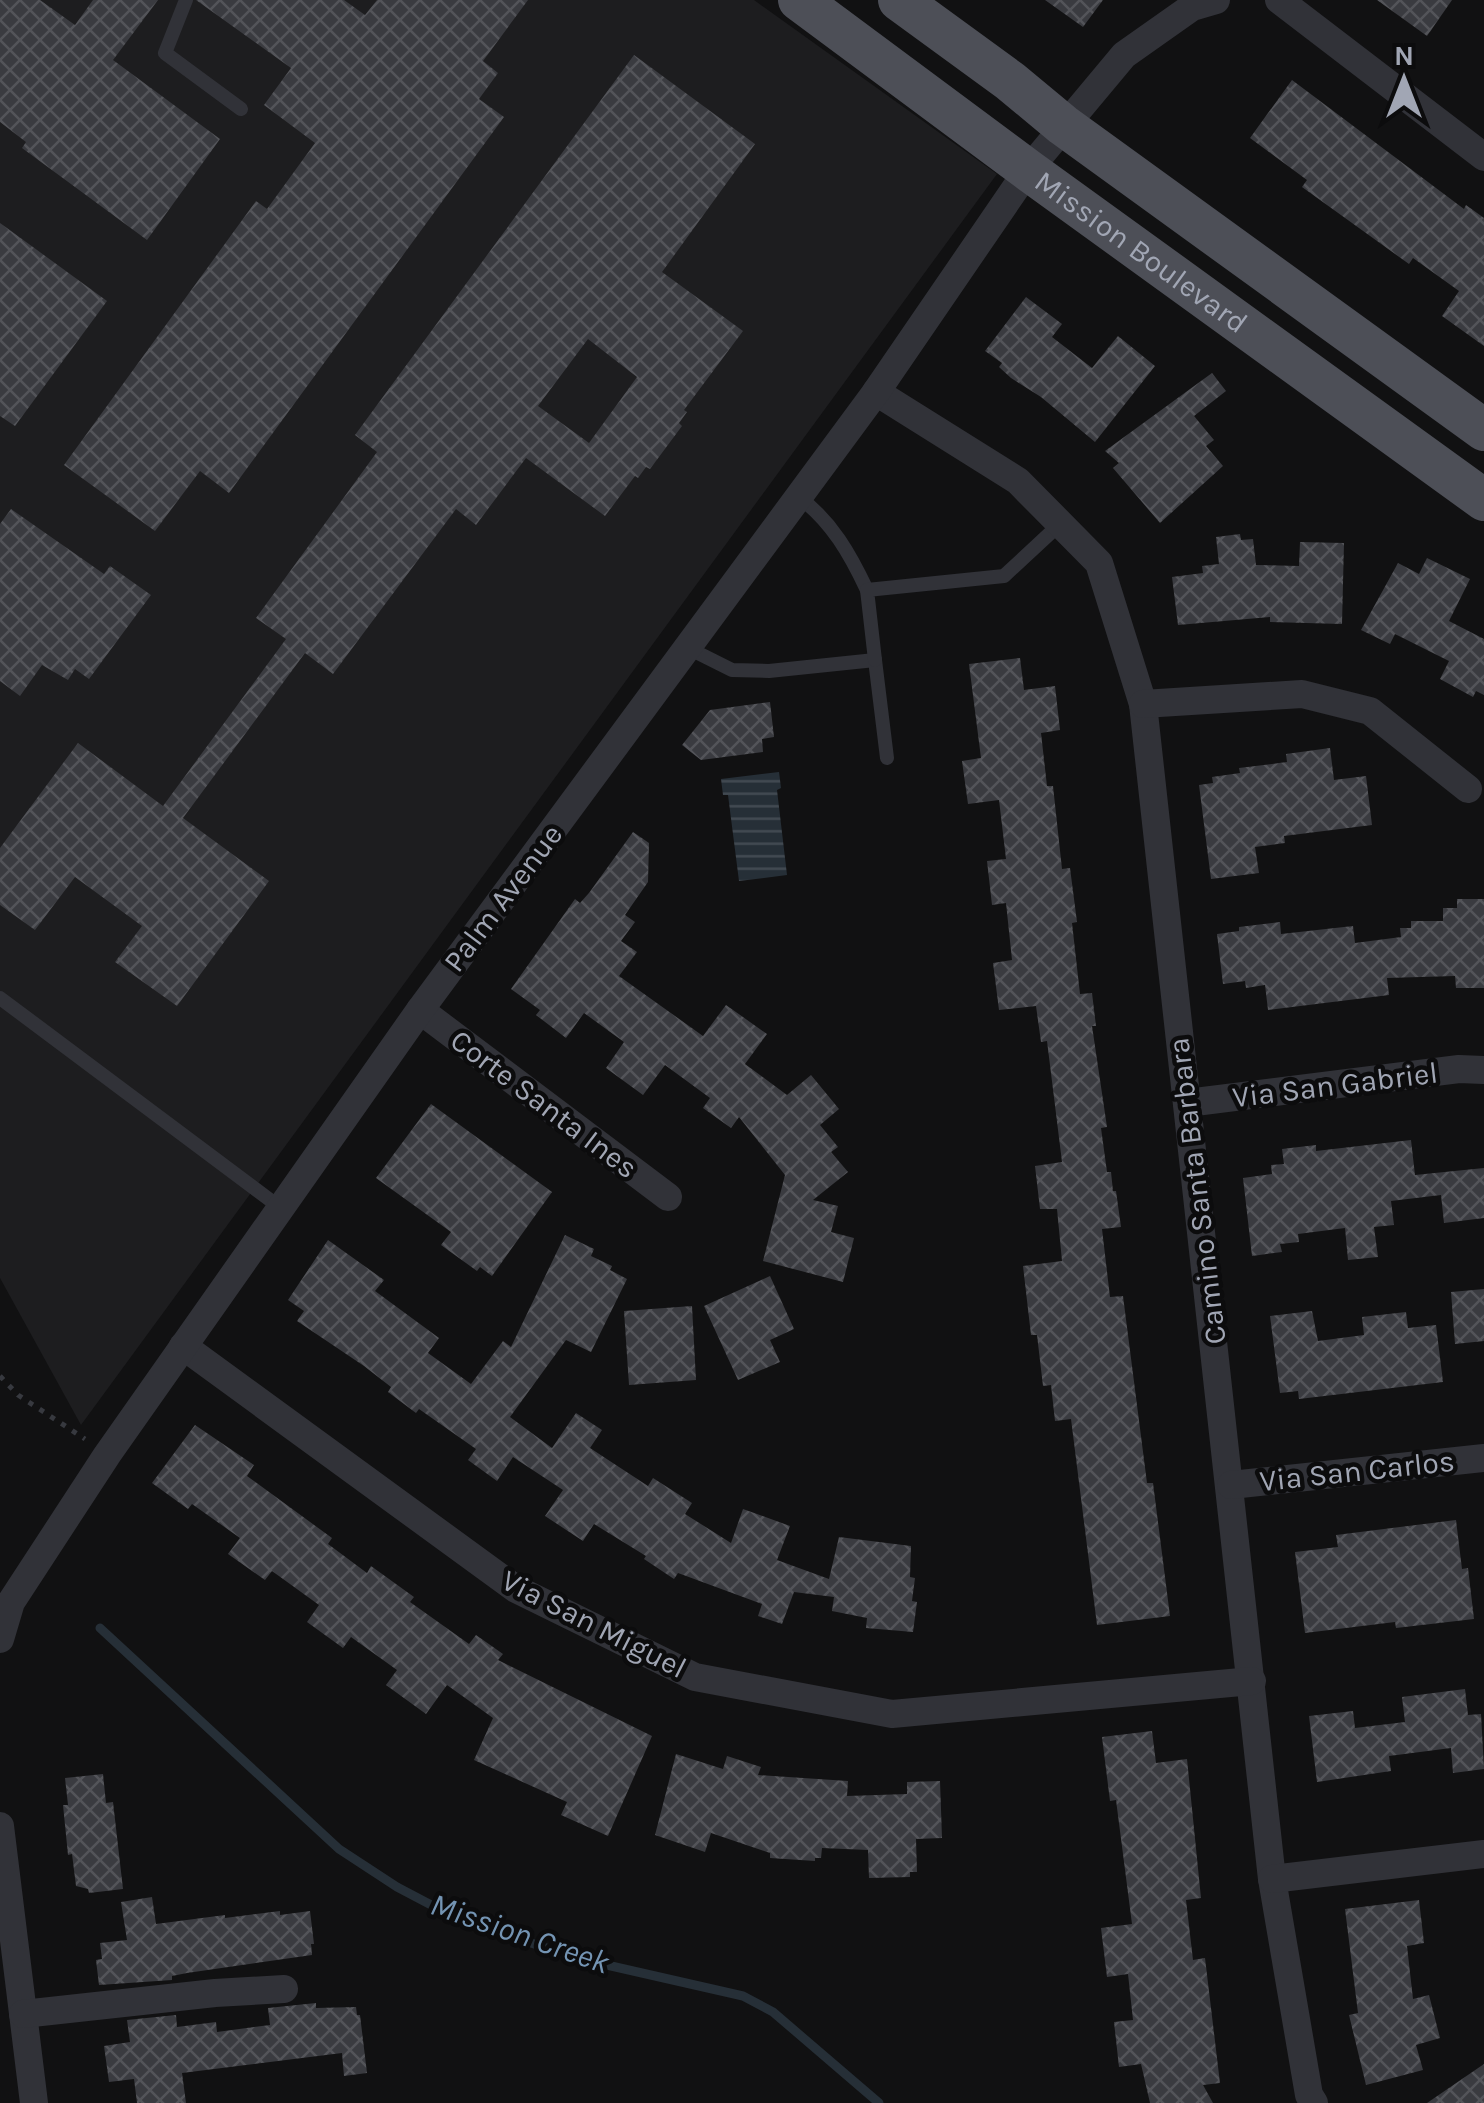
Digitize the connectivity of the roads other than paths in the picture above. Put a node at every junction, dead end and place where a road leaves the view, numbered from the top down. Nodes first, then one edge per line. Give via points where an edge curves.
1 (186, 0) edge
2 (799, 0) edge
3 (899, 0) edge
4 (1216, 0) edge
5 (1280, 0) edge
6 (241, 109) dead end
7 (1063, 125) junction
8 (1484, 156) edge
9 (1028, 170) junction
10 (876, 392) junction
11 (1484, 430) edge
12 (799, 497) junction
13 (1484, 500) edge
14 (1060, 524) junction
15 (867, 590) junction
16 (688, 648) junction
17 (875, 660) junction
18 (1143, 704) junction
19 (887, 758) dead end
20 (1468, 789) dead end
21 (0, 998) edge
22 (420, 1010) junction
23 (1484, 1070) edge
24 (1187, 1103) junction
25 (668, 1197) dead end
26 (282, 1209) junction
27 (183, 1346) junction
28 (1484, 1458) edge
29 (1231, 1484) junction
30 (6, 1599) edge
31 (0, 1640) edge
32 (1252, 1680) junction
33 (0, 1826) edge
34 (1484, 1854) edge
35 (1272, 1880) junction
36 (284, 1989) dead end
37 (23, 2014) junction
38 (34, 2103) edge
39 (1314, 2103) edge

1 - 6 lane via 165,53
2 - 9 main road, Mission Boulevard
3 - 7 main road, Mission Boulevard
4 - 7 street, Palm Avenue via 1192,7 1124,55
5 - 8 street
7 - 9 street, Palm Avenue
7 - 11 main road, Mission Boulevard
9 - 10 street, Palm Avenue
9 - 13 main road, Mission Boulevard
10 - 12 street, Palm Avenue
10 - 14 street, Camino Santa Barbara via 1018,482
12 - 15 lane via 846,546
12 - 16 street, Palm Avenue
14 - 15 lane via 1004,576
14 - 18 street, Camino Santa Barbara via 1099,563
15 - 17 lane
16 - 17 lane via 732,670
16 - 22 street, Palm Avenue
17 - 19 lane
18 - 20 street via 1302,694 1370,711
18 - 24 street, Camino Santa Barbara
21 - 26 lane
22 - 25 street, Corte Santa Ines
22 - 26 street, Palm Avenue
23 - 24 street, Via San Gabriel
24 - 29 street, Camino Santa Barbara
26 - 27 street, Palm Avenue
27 - 30 street, Palm Avenue
27 - 32 street, Via San Miguel via 516,1589 695,1676 892,1714
28 - 29 street, Via San Carlos
29 - 32 street, Camino Santa Barbara
30 - 31 street, Palm Avenue
32 - 35 street, Camino Santa Barbara
33 - 37 street
34 - 35 street
35 - 39 street, Camino Santa Barbara
36 - 37 street
37 - 38 street

